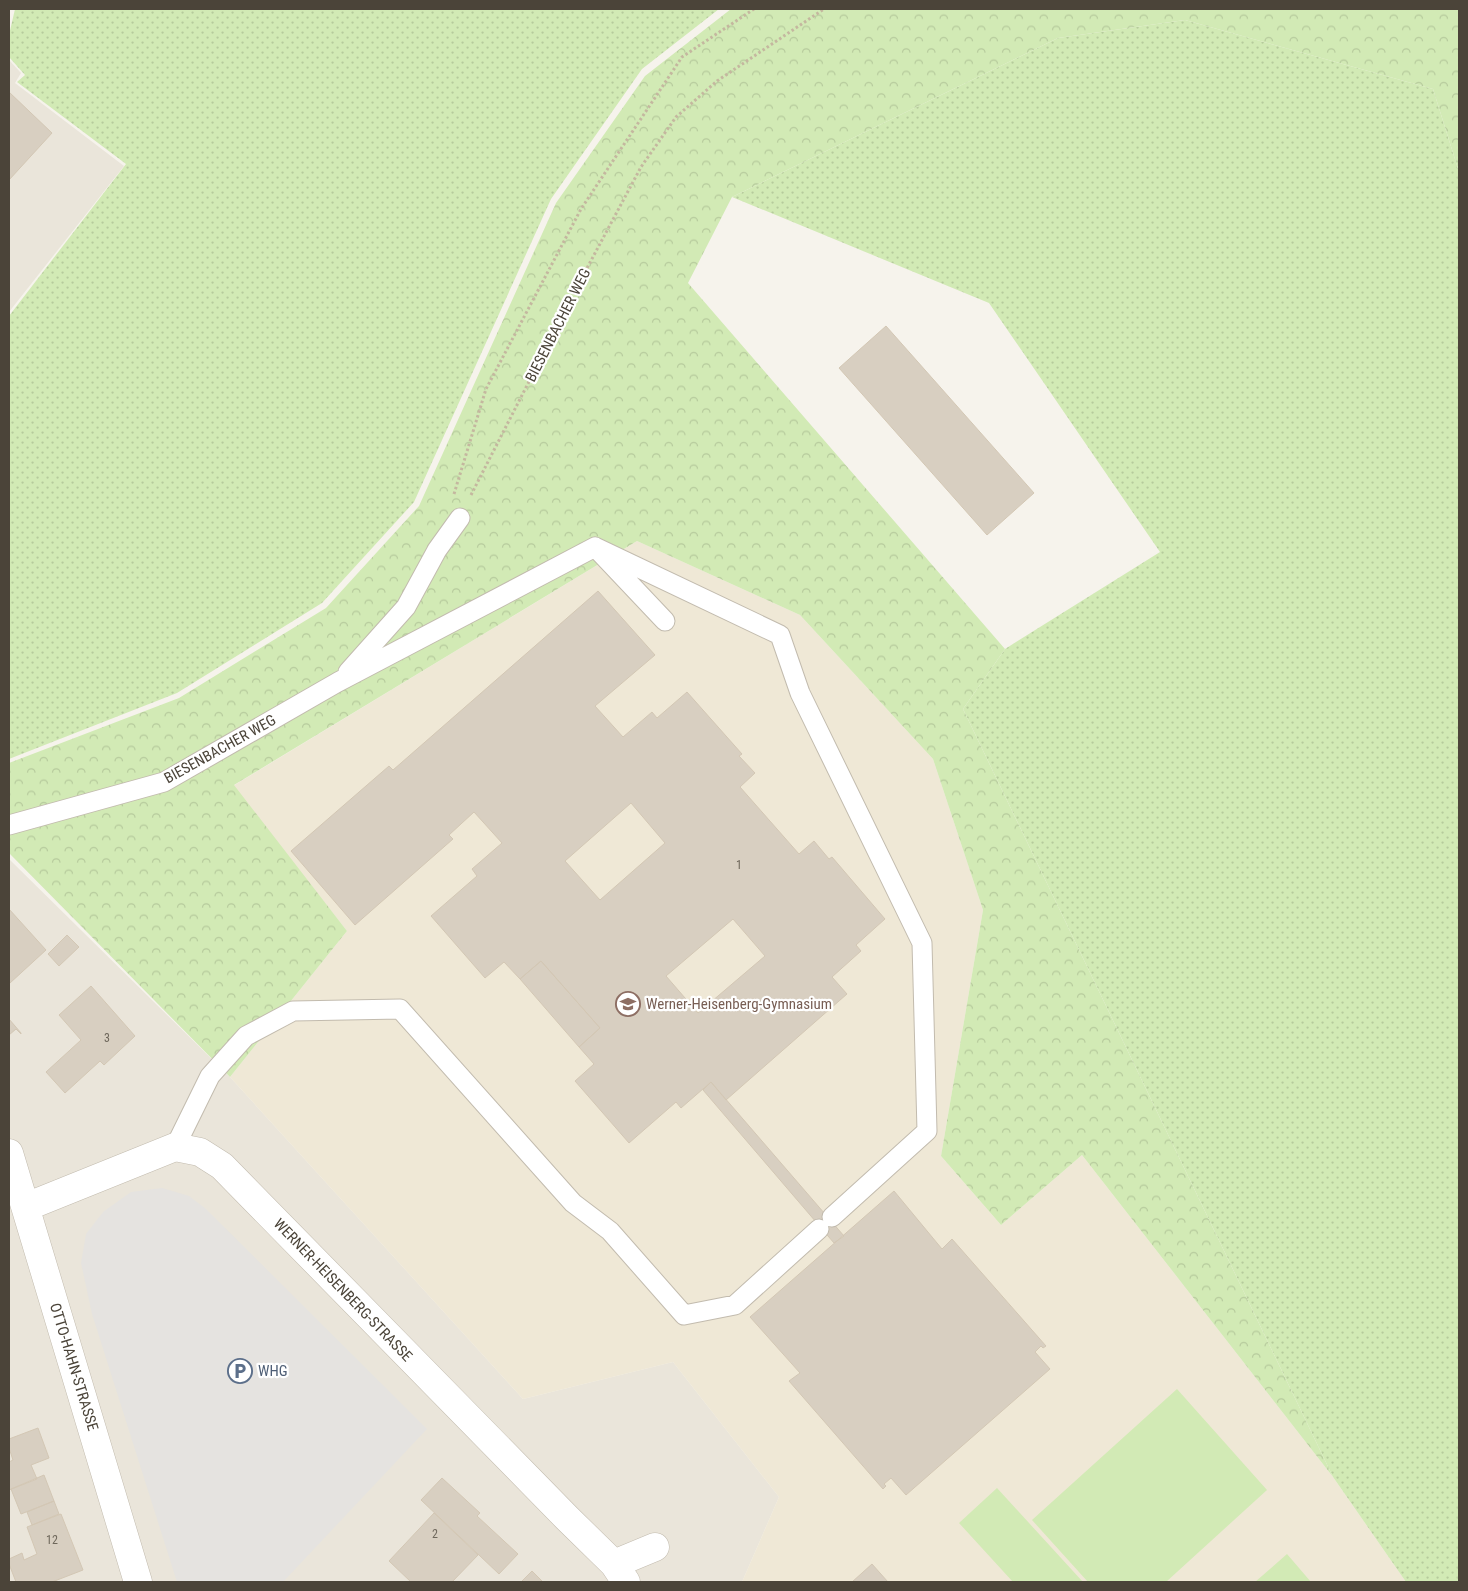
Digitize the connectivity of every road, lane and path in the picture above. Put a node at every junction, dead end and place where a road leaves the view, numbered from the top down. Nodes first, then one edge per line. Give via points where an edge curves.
1 (754, 9) edge
2 (824, 9) edge
3 (456, 510) junction
4 (595, 547) junction
5 (665, 621) dead end
6 (338, 682) junction
7 (9, 825) edge
8 (175, 1147) junction
9 (9, 1153) edge
10 (26, 1207) junction
11 (655, 1546) dead end
12 (620, 1573) edge
13 (138, 1582) edge

1 - 3 path via 682,58 582,209 486,389
2 - 3 path, BIESENBACHER WEG via 717,81 676,117 641,167
3 - 6 lane, BIESENBACHER WEG via 406,606
4 - 5 lane
4 - 6 lane, BIESENBACHER WEG
4 - 8 lane via 780,635 800,693 922,943 927,1130 735,1305 684,1315 610,1231 573,1203 400,1009 293,1012 246,1036 210,1076
6 - 7 lane, BIESENBACHER WEG via 164,782
8 - 10 street
8 - 12 street, WERNER-HEISENBERG-STRASSE via 200,1152 222,1166
9 - 10 street, OTTO-HAHN-STRASSE
10 - 13 street, OTTO-HAHN-STRASSE
11 - 12 street, WERNER-HEISENBERG-STRASSE

